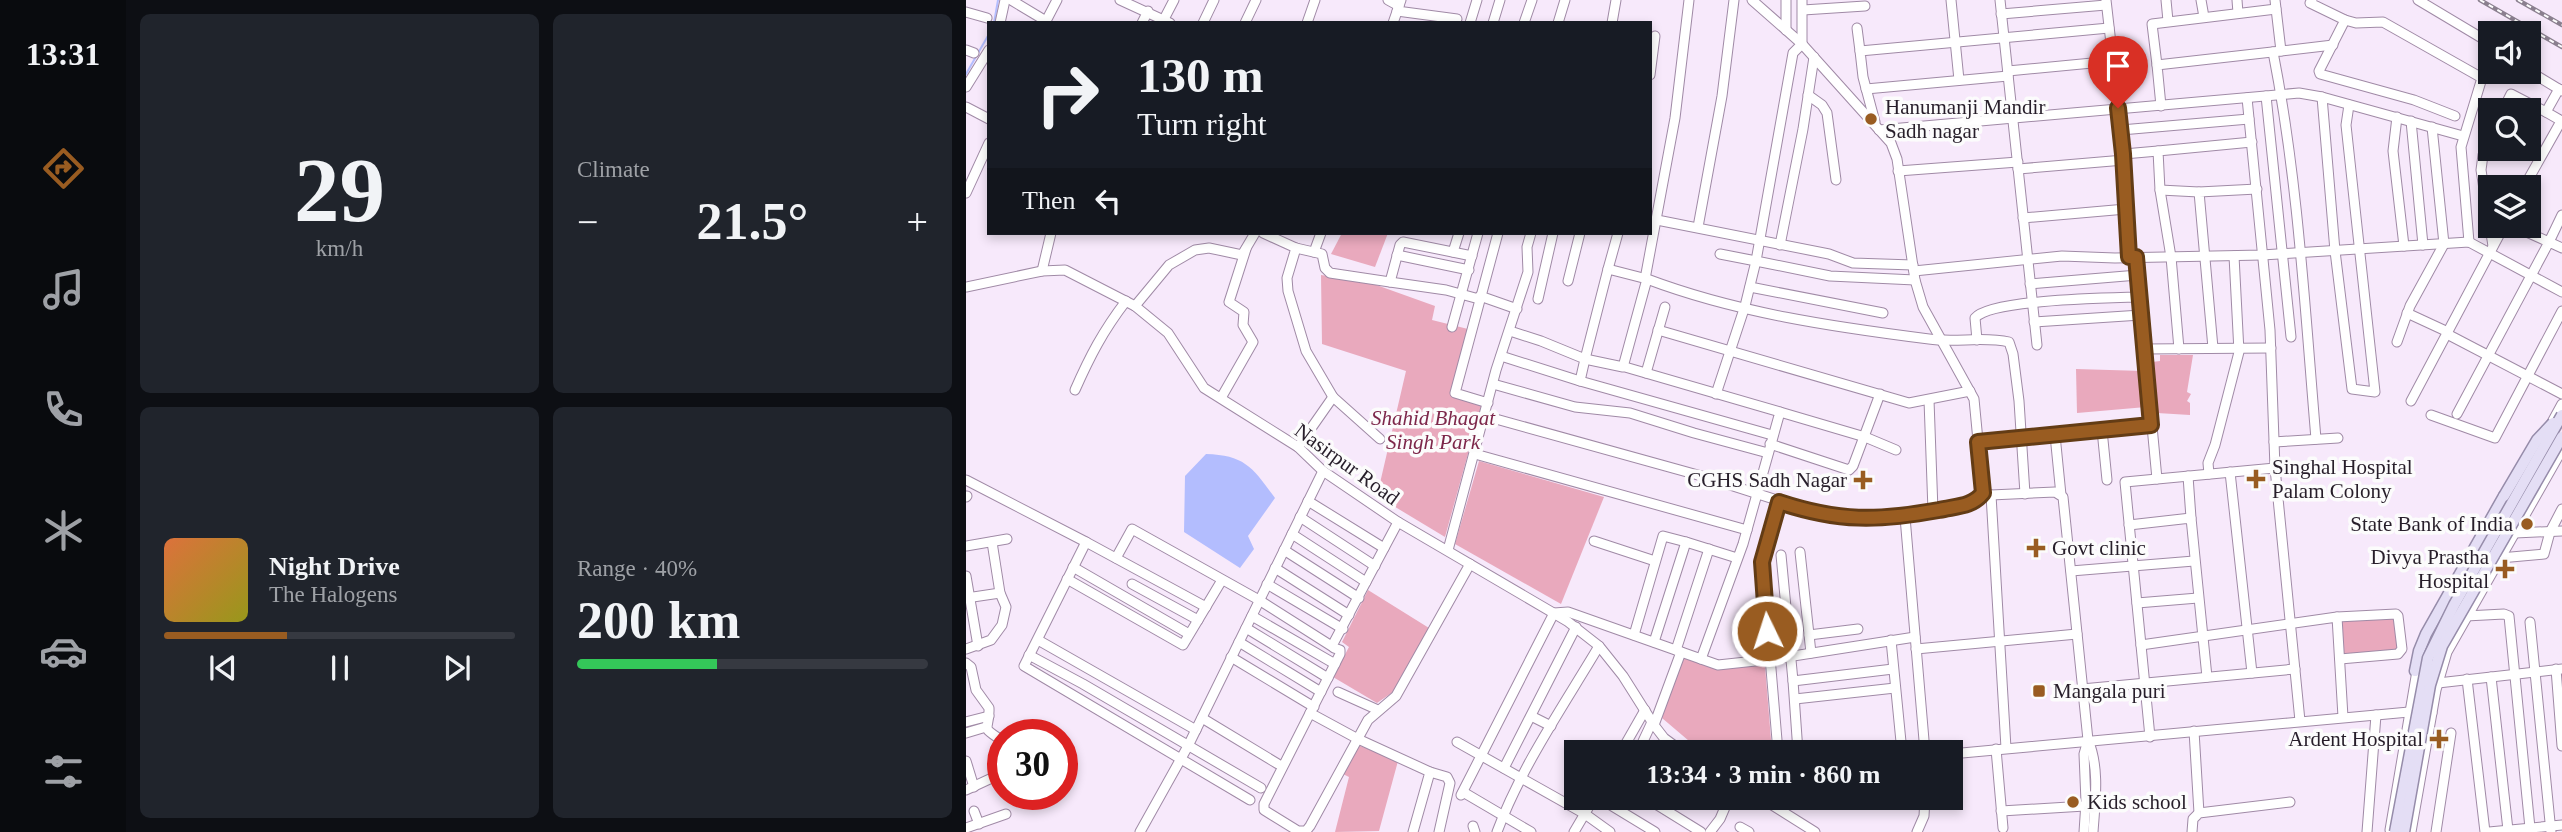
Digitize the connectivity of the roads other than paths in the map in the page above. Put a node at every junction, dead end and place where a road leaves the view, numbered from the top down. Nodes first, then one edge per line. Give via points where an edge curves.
1 (1005, 0) edge
2 (1011, 0) edge
3 (1057, 0) edge
4 (1174, 0) edge
5 (1214, 0) edge
6 (1256, 0) edge
7 (1315, 0) edge
8 (1388, 0) edge
9 (1477, 0) edge
10 (1500, 0) edge
11 (1532, 0) edge
12 (1565, 0) edge
13 (1616, 0) edge
14 (1689, 0) edge
15 (1734, 0) edge
16 (1752, 0) edge
17 (1786, 0) edge
18 (1951, 0) edge
19 (2000, 0) edge
20 (2166, 0) edge
21 (2202, 0) edge
22 (2237, 0) edge
23 (2312, 0) edge
24 (2418, 0) edge
25 (1125, 1) edge
26 (2106, 2) edge
27 (1832, 4) edge
28 (1858, 4) edge
29 (2275, 4) edge
30 (1765, 5) edge
31 (1803, 5) edge
32 (1399, 6) edge
33 (1148, 11) junction
34 (966, 12) edge
35 (2238, 13) junction
36 (2001, 14) junction
37 (2204, 17) junction
38 (987, 18) dead end
39 (1430, 19) edge
40 (1457, 19) dead end
41 (2345, 20) junction
42 (1000, 21) edge
43 (1044, 21) edge
44 (1046, 21) edge
45 (1143, 21) edge
46 (1163, 21) edge
47 (1165, 21) edge
48 (1204, 21) edge
49 (1246, 21) edge
50 (1308, 21) edge
51 (1471, 21) edge
52 (1494, 21) edge
53 (1525, 21) edge
54 (1559, 21) edge
55 (1612, 21) edge
56 (2168, 21) junction
57 (1857, 28) dead end
58 (2109, 28) junction
59 (1786, 30) junction
60 (1655, 36) dead end
61 (2478, 36) edge
62 (2004, 38) junction
63 (1955, 42) junction
64 (1802, 44) junction
65 (2333, 45) junction
66 (1860, 51) junction
67 (2277, 52) junction
68 (987, 53) edge
69 (1814, 57) junction
70 (1652, 58) edge
71 (2113, 61) junction
72 (2157, 65) junction
73 (2008, 73) junction
74 (2541, 78) edge
75 (1959, 80) junction
76 (966, 88) edge
77 (1866, 89) junction
78 (2561, 90) edge
79 (1808, 94) junction
80 (2281, 94) junction
81 (2266, 96) junction
82 (2322, 97) junction
83 (2247, 98) junction
84 (2349, 105) junction
85 (2161, 106) junction
86 (966, 107) edge
87 (2118, 108) junction
88 (2541, 109) edge
89 (2546, 112) junction
90 (2455, 116) dead end
91 (2397, 117) junction
92 (987, 118) edge
93 (2014, 118) junction
94 (2249, 119) junction
95 (2411, 121) junction
96 (2561, 123) edge
97 (2432, 127) junction
98 (1878, 128) junction
99 (2120, 130) junction
100 (2463, 136) junction
101 (2252, 142) junction
102 (2158, 150) junction
103 (2124, 157) junction
104 (986, 158) edge
105 (2482, 161) edge
106 (2018, 165) junction
107 (1898, 171) junction
108 (2531, 175) edge
109 (1836, 180) dead end
110 (2257, 189) junction
111 (2160, 190) junction
112 (2199, 192) junction
113 (966, 193) edge
114 (2126, 209) junction
115 (2562, 215) edge
116 (2023, 218) junction
117 (1657, 220) junction
118 (1698, 227) junction
119 (1051, 235) edge
120 (1254, 235) edge
121 (1267, 235) edge
122 (1320, 235) edge
123 (1458, 235) edge
124 (1477, 235) edge
125 (1497, 235) edge
126 (1531, 235) edge
127 (1553, 235) edge
128 (1580, 235) edge
129 (1617, 235) edge
130 (2498, 238) edge
131 (2540, 238) edge
132 (1760, 240) junction
133 (2469, 242) junction
134 (2549, 242) junction
135 (2444, 243) junction
136 (1780, 245) junction
137 (2423, 245) junction
138 (2404, 246) junction
139 (1296, 248) junction
140 (2562, 248) edge
141 (1246, 249) junction
142 (2360, 249) junction
143 (2491, 250) junction
144 (2335, 251) junction
145 (1314, 252) junction
146 (1453, 252) junction
147 (2300, 253) junction
148 (1720, 254) dead end
149 (2283, 254) junction
150 (1397, 255) junction
151 (2262, 255) junction
152 (1472, 256) junction
153 (2206, 256) junction
154 (2234, 256) junction
155 (2133, 257) junction
156 (2171, 257) junction
157 (2028, 260) junction
158 (1756, 261) junction
159 (1608, 269) junction
160 (1469, 270) junction
161 (1042, 271) junction
162 (1914, 272) junction
163 (2138, 275) junction
164 (2531, 275) junction
165 (1646, 279) junction
166 (1568, 281) dead end
167 (1390, 282) junction
168 (2030, 284) junction
169 (966, 287) edge
170 (1750, 287) junction
171 (2562, 292) edge
172 (1461, 294) junction
173 (2139, 297) junction
174 (1479, 298) junction
175 (1538, 299) dead end
176 (2032, 302) junction
177 (1131, 304) junction
178 (1665, 307) dead end
179 (1745, 307) junction
180 (1517, 309) junction
181 (2562, 311) edge
182 (1883, 313) dead end
183 (2407, 313) junction
184 (2141, 315) junction
185 (2034, 322) junction
186 (1452, 327) dead end
187 (1658, 330) junction
188 (1510, 331) junction
189 (2448, 333) junction
190 (2291, 337) dead end
191 (1977, 340) junction
192 (1941, 341) junction
193 (2397, 342) dead end
194 (2037, 345) dead end
195 (2213, 348) junction
196 (2239, 348) junction
197 (2271, 348) junction
198 (2144, 349) junction
199 (2179, 349) junction
200 (1731, 351) junction
201 (1501, 356) junction
202 (2490, 356) junction
203 (1585, 359) junction
204 (1623, 367) junction
205 (1646, 373) junction
206 (2528, 376) junction
207 (1580, 381) junction
208 (1493, 384) junction
209 (1075, 390) dead end
210 (1970, 391) junction
211 (1716, 394) junction
212 (1880, 394) junction
213 (2562, 394) edge
214 (1333, 397) junction
215 (1220, 398) junction
216 (1929, 400) junction
217 (2412, 401) dead end
218 (1488, 403) junction
219 (2562, 404) edge
220 (1780, 412) junction
221 (2457, 414) dead end
222 (2562, 414) edge
223 (2431, 415) dead end
224 (1485, 416) junction
225 (2151, 425) junction
226 (2102, 430) junction
227 (2055, 435) junction
228 (1865, 437) junction
229 (2562, 437) edge
230 (2021, 438) junction
231 (2339, 438) dead end
232 (1380, 439) dead end
233 (2316, 439) junction
234 (1978, 442) junction
235 (2274, 442) junction
236 (1770, 444) junction
237 (1298, 447) junction
238 (1896, 450) dead end
239 (2562, 450) edge
240 (1475, 454) junction
241 (2275, 468) junction
242 (1323, 471) junction
243 (2230, 472) junction
244 (2209, 474) junction
245 (2188, 476) junction
246 (2157, 479) junction
247 (966, 480) edge
248 (2107, 480) dead end
249 (1985, 491) junction
250 (1756, 494) junction
251 (2025, 494) junction
252 (2062, 495) junction
253 (1308, 501) junction
254 (1779, 502) junction
255 (2562, 509) edge
256 (1933, 511) junction
257 (1300, 517) junction
258 (1905, 517) junction
259 (2191, 518) junction
260 (1398, 522) junction
261 (2129, 525) junction
262 (1747, 530) junction
263 (2562, 531) edge
264 (2550, 532) junction
265 (2515, 533) junction
266 (1292, 534) junction
267 (1007, 539) dead end
268 (1594, 541) dead end
269 (1686, 541) junction
270 (992, 542) junction
271 (1086, 542) junction
272 (966, 546) edge
273 (1384, 548) junction
274 (1709, 549) junction
275 (1284, 550) junction
276 (1448, 551) junction
277 (1800, 552) dead end
278 (1781, 555) dead end
279 (1116, 558) junction
280 (1737, 558) junction
281 (2500, 558) junction
282 (1655, 561) junction
283 (2194, 561) junction
284 (1470, 564) junction
285 (1375, 566) junction
286 (2133, 566) junction
287 (1073, 568) junction
288 (1275, 568) junction
289 (2071, 571) junction
290 (966, 576) edge
291 (1067, 579) junction
292 (1222, 580) junction
293 (1367, 582) junction
294 (1132, 584) dead end
295 (1267, 584) junction
296 (1000, 593) junction
297 (968, 598) edge
298 (1359, 598) junction
299 (2198, 598) junction
300 (1259, 600) junction
301 (2137, 603) junction
302 (1206, 607) junction
303 (1555, 613) junction
304 (1349, 615) junction
305 (1252, 616) junction
306 (2466, 616) junction
307 (2337, 617) junction
308 (1198, 620) junction
309 (2530, 622) dead end
310 (2291, 625) junction
311 (1576, 627) junction
312 (1246, 628) junction
313 (1343, 629) junction
314 (1858, 629) dead end
315 (2248, 631) junction
316 (1189, 634) junction
317 (2077, 634) junction
318 (1634, 635) junction
319 (1809, 635) junction
320 (1915, 637) junction
321 (2203, 637) junction
322 (1038, 640) junction
323 (1891, 640) junction
324 (2001, 641) junction
325 (1239, 642) junction
326 (1654, 642) junction
327 (2141, 645) junction
328 (978, 646) junction
329 (1333, 646) junction
330 (1599, 646) junction
331 (966, 649) edge
332 (1916, 649) junction
333 (1679, 651) junction
334 (1811, 653) junction
335 (1029, 655) junction
336 (1791, 656) junction
337 (1231, 657) junction
338 (1702, 659) junction
339 (1769, 659) junction
340 (2340, 659) junction
341 (966, 663) edge
342 (1335, 664) junction
343 (1893, 669) junction
344 (2295, 669) junction
345 (2559, 669) edge
346 (2415, 671) junction
347 (2536, 671) junction
348 (2252, 673) junction
349 (2515, 674) junction
350 (2207, 677) junction
351 (2491, 677) junction
352 (1328, 678) junction
353 (2467, 679) junction
354 (1793, 681) junction
355 (2145, 682) junction
356 (2438, 683) junction
357 (1895, 688) junction
358 (2082, 689) junction
359 (1321, 692) junction
360 (1338, 692) dead end
361 (1795, 699) junction
362 (1312, 710) junction
363 (1378, 710) junction
364 (1645, 710) junction
365 (2409, 712) junction
366 (2432, 713) junction
367 (2376, 715) junction
368 (989, 716) junction
369 (1531, 716) junction
370 (1202, 718) junction
371 (2343, 718) junction
372 (2300, 721) junction
373 (966, 722) edge
374 (1653, 723) junction
375 (1551, 726) junction
376 (986, 727) junction
377 (1196, 730) junction
378 (2194, 731) junction
379 (987, 732) edge
380 (966, 733) edge
381 (2451, 733) dead end
382 (2150, 737) junction
383 (1358, 739) junction
384 (1628, 740) edge
385 (1644, 740) edge
386 (1667, 740) edge
387 (1777, 740) edge
388 (1797, 740) edge
389 (1901, 740) edge
390 (1924, 740) edge
391 (2088, 740) junction
392 (1457, 742) dead end
393 (1188, 746) junction
394 (2562, 746) edge
395 (2001, 749) junction
396 (1963, 753) edge
397 (1482, 756) junction
398 (1181, 759) junction
399 (966, 761) edge
400 (1278, 764) dead end
401 (1504, 768) junction
402 (1430, 772) junction
403 (1523, 778) junction
404 (987, 781) edge
405 (970, 788) edge
406 (1261, 788) dead end
407 (1250, 800) dead end
408 (2290, 802) dead end
409 (2085, 806) junction
410 (1588, 810) edge
411 (1617, 810) edge
412 (1666, 810) edge
413 (1724, 810) edge
414 (1780, 810) edge
415 (1924, 810) edge
416 (974, 811) dead end
417 (2001, 811) junction
418 (2199, 813) junction
419 (1006, 814) dead end
420 (1585, 814) junction
421 (1503, 816) junction
422 (1797, 821) junction
423 (979, 824) junction
424 (2562, 825) edge
425 (966, 828) edge
426 (2003, 828) dead end
427 (2530, 828) junction
428 (2551, 829) edge
429 (2506, 831) edge
430 (1140, 832) edge
431 (1413, 832) edge
432 (1439, 832) edge
433 (1497, 832) edge
434 (1531, 832) edge
435 (1574, 832) edge
436 (1610, 832) edge
437 (1655, 832) edge
438 (1702, 832) edge
439 (1710, 832) edge
440 (1792, 832) edge
441 (1815, 832) edge
442 (1917, 832) edge
443 (2084, 832) edge
444 (2093, 832) edge
445 (2192, 832) edge
446 (2367, 832) edge
447 (2393, 832) edge
448 (2403, 832) edge
449 (2411, 832) edge
450 (2436, 832) edge
451 (2487, 832) edge

1 - 42 street
2 - 43 street
3 - 44 street
4 - 47 street
5 - 48 street
6 - 49 street
7 - 50 street
8 - 32 street
9 - 51 street
10 - 52 street
11 - 53 street
12 - 54 street
13 - 55 street
14 - 117 street
15 - 118 street
16 - 30 street
17 - 59 street
18 - 63 street
19 - 36 street
20 - 56 street
21 - 37 street
22 - 35 street
23 - 41 street
24 - 61 street
25 - 33 street
26 - 36 street
26 - 58 street
27 - 28 street
27 - 31 street
29 - 35 street
29 - 67 street
30 - 59 street
31 - 64 street
32 - 39 street
33 - 45 street
33 - 46 street
34 - 38 street
35 - 37 street
36 - 62 street
37 - 56 street
39 - 40 street
41 - 65 street
41 - 100 street via 2384,23 2482,78
56 - 72 street via 2151,25
57 - 66 street
58 - 62 street
58 - 71 street
59 - 64 street
60 - 70 street
62 - 63 street
62 - 73 street
63 - 66 street
63 - 75 street
64 - 69 street
64 - 132 street via 1793,53
65 - 67 street
65 - 90 street via 2319,71 2322,75
66 - 77 street
67 - 72 street
67 - 80 street
68 - 76 street
69 - 79 street
69 - 98 street
71 - 73 street
71 - 87 street
72 - 85 street
73 - 75 street
73 - 93 street
74 - 78 street
75 - 77 street
77 - 98 street
78 - 89 street
79 - 109 street via 1826,109
79 - 136 street
80 - 81 street
80 - 82 street
80 - 147 street
81 - 83 street
81 - 149 street
82 - 84 street
82 - 144 street
83 - 85 street
83 - 94 street
84 - 91 street
84 - 142 street via 2346,125
85 - 87 street
86 - 92 street
87 - 93 street
87 - 99 street
88 - 89 street
89 - 96 street
91 - 95 street
91 - 138 street via 2393,151
93 - 98 street
93 - 106 street
94 - 99 street
94 - 101 street
95 - 97 street
95 - 137 street
96 - 108 street
97 - 100 street
97 - 135 street
98 - 107 street via 1891,144
99 - 103 street
100 - 133 street
101 - 102 street
101 - 110 street
102 - 103 street
102 - 111 street
103 - 106 street
103 - 114 street
104 - 113 street
105 - 143 street
106 - 107 street
106 - 116 street
107 - 162 street
110 - 112 street
110 - 151 street
111 - 112 street
111 - 156 street
112 - 153 street
114 - 116 street
114 - 155 street
115 - 134 street
116 - 157 street
117 - 118 street
117 - 165 street
118 - 132 street
119 - 161 street
120 - 141 street
121 - 139 street
122 - 145 street
123 - 146 street
124 - 152 street
125 - 174 street
126 - 180 street via 1529,266
127 - 175 street
128 - 166 street
129 - 159 street
130 - 143 street
131 - 134 street
132 - 136 street
132 - 158 street
133 - 135 street
133 - 143 street
134 - 140 street
134 - 164 street
135 - 137 street
135 - 183 street
136 - 162 street
137 - 138 street
138 - 142 street
139 - 145 street
139 - 214 street via 1287,278 1290,303 1306,351
141 - 177 street via 1238,255 1209,248 1195,250 1168,265
141 - 215 street via 1229,302 1244,312 1243,325 1253,342
142 - 144 street
142 - 144 street via 2375,392 2352,389
143 - 164 street
143 - 189 street
144 - 147 street
145 - 167 street via 1323,256 1326,271
146 - 150 street via 1403,242
146 - 152 street
147 - 149 street
147 - 233 street
148 - 158 street
149 - 151 street
149 - 190 street
150 - 160 street
150 - 167 street
151 - 154 street
151 - 197 street
152 - 160 street
153 - 154 street
153 - 156 street
153 - 195 street
154 - 196 street
155 - 156 street
155 - 157 street
155 - 163 street
156 - 199 street
157 - 162 street
157 - 168 street
158 - 162 street via 1830,276
158 - 170 street
159 - 165 street
159 - 203 street
160 - 172 street
161 - 169 street, Nasirpur Road
161 - 177 street, Nasirpur Road via 1075,273
162 - 192 street via 1925,314
163 - 168 street
163 - 173 street
164 - 171 street
164 - 202 street
165 - 179 street
165 - 204 street
167 - 172 street
168 - 176 street
170 - 179 street
170 - 182 street
172 - 174 street
172 - 186 street
173 - 176 street
173 - 184 street
174 - 180 street
174 - 218 street via 1455,393
176 - 185 street
176 - 191 street via 1977,315
177 - 209 street via 1105,328
177 - 215 street, Nasirpur Road via 1168,332 1198,380
178 - 187 street
179 - 192 street via 1817,324
179 - 200 street
180 - 188 street
181 - 206 street
183 - 189 street
183 - 193 street
184 - 185 street
184 - 198 street
185 - 194 street
187 - 200 street
187 - 205 street
188 - 201 street
188 - 203 street
189 - 202 street
189 - 217 street
191 - 192 street
191 - 230 street via 2010,344
192 - 210 street
195 - 196 street
195 - 199 street
196 - 197 street
196 - 244 street via 2208,463
197 - 235 street
198 - 199 street
198 - 225 street
200 - 211 street
200 - 212 street
201 - 207 street
201 - 208 street
202 - 206 street
202 - 221 street
203 - 204 street
203 - 207 street
204 - 205 street
205 - 211 street
206 - 213 street
206 - 223 street via 2495,438
207 - 236 street
208 - 218 street
208 - 236 street via 1575,407 1630,413 1694,433
210 - 216 street
210 - 234 street
211 - 220 street
212 - 216 street via 1909,403
212 - 228 street
214 - 232 street
214 - 237 street
215 - 237 street, Nasirpur Road
216 - 256 street
218 - 224 street
219 - 346 street via 2429,636
220 - 228 street
220 - 236 street
222 - 346 main road, bridge via 2537,440 2504,496 2427,634
222 - 447 main road, bridge via 2428,658
224 - 240 street
224 - 250 street
225 - 226 street
225 - 246 street
226 - 227 street
226 - 248 street
227 - 230 street
227 - 252 street
228 - 236 street via 1849,470
228 - 238 street
229 - 448 main road, bridge via 2442,646 2430,685
230 - 234 street
230 - 251 street
231 - 233 street
233 - 235 street
234 - 249 street
235 - 241 street
236 - 250 street
237 - 242 street, Nasirpur Road
239 - 265 street
240 - 262 street
240 - 276 street
241 - 243 street
241 - 310 street
242 - 253 street
242 - 260 street, Nasirpur Road
243 - 244 street
243 - 315 street
244 - 245 street
245 - 246 street
245 - 259 street
246 - 261 street via 2125,482
247 - 271 street
249 - 251 street
249 - 256 street via 1973,503
249 - 324 street
250 - 254 street
250 - 262 street
251 - 252 street
252 - 289 street
253 - 257 street
253 - 273 street
254 - 258 street via 1836,517
254 - 339 street via 1762,562
255 - 264 street
256 - 258 street
257 - 266 street
257 - 285 street
258 - 320 street
259 - 261 street
259 - 283 street
260 - 273 street
260 - 276 street, Nasirpur Road
261 - 286 street
262 - 280 street
263 - 264 street
264 - 265 street
264 - 281 street via 2544,554
265 - 281 street
266 - 275 street
266 - 293 street
267 - 270 street
268 - 282 street
269 - 274 street
269 - 282 street via 1664,536
269 - 326 street
270 - 272 street
270 - 296 street
271 - 279 street
271 - 287 street
273 - 285 street
274 - 280 street
274 - 333 street
275 - 288 street
275 - 298 street
276 - 284 street, Nasirpur Road
277 - 319 street
278 - 336 street
279 - 292 street via 1132,529
279 - 302 street
280 - 338 street
281 - 306 street
282 - 318 street
283 - 286 street
283 - 299 street
284 - 303 street, Nasirpur Road
284 - 363 street via 1396,696
285 - 293 street
286 - 289 street
286 - 301 street
287 - 291 street
287 - 316 street
288 - 295 street
288 - 304 street
289 - 317 street
290 - 297 street
291 - 316 street via 1183,645
291 - 322 street
292 - 300 street
292 - 302 street
293 - 298 street
294 - 308 street
295 - 300 street
295 - 313 street
296 - 297 street
296 - 328 street via 1006,607 1002,625 991,640
297 - 328 street
298 - 304 street
299 - 301 street
299 - 321 street
300 - 305 street
300 - 329 street
301 - 327 street
302 - 308 street
303 - 311 street, Nasirpur Road
303 - 318 street via 1568,612
303 - 397 street
304 - 313 street
305 - 312 street
305 - 342 street
306 - 349 street via 2509,616
306 - 356 street via 2447,652
307 - 310 street
307 - 340 street
307 - 340 street via 2396,614 2402,649 2398,654
308 - 316 street
309 - 347 street
310 - 315 street
310 - 344 street
311 - 330 street, Nasirpur Road
311 - 369 street
312 - 325 street
312 - 352 street
313 - 329 street
314 - 319 street
315 - 321 street
315 - 348 street
317 - 324 street
317 - 358 street
318 - 326 street
319 - 334 street
320 - 323 street
320 - 332 street
321 - 327 street
321 - 350 street
322 - 335 street
322 - 377 street
323 - 334 street
323 - 343 street
324 - 332 street
324 - 395 street
325 - 337 street
325 - 359 street
326 - 333 street
327 - 355 street
328 - 331 street
329 - 342 street via 1340,652
330 - 364 street, Nasirpur Road
330 - 375 street
332 - 390 street
333 - 338 street
333 - 374 street
334 - 336 street
335 - 393 street
335 - 398 street via 1024,668
336 - 339 street
336 - 354 street
337 - 362 street
337 - 370 street
338 - 339 street via 1718,665
339 - 387 street
340 - 371 street
341 - 368 street
342 - 352 street
343 - 354 street
343 - 357 street
344 - 348 street
344 - 372 street
345 - 347 street
345 - 394 street
346 - 365 street
347 - 349 street
347 - 428 street
348 - 350 street
349 - 351 street
349 - 427 street
350 - 355 street
351 - 353 street
351 - 429 street
352 - 359 street
353 - 356 street
353 - 451 street
354 - 361 street
355 - 358 street
355 - 382 street
356 - 366 street
357 - 361 street
357 - 389 street
358 - 391 street
359 - 362 street
360 - 363 street
361 - 388 street
362 - 383 street
362 - 383 street via 1263,807 1298,831 1310,827
363 - 383 street
364 - 374 street, Nasirpur Road
364 - 384 street
365 - 366 street
365 - 367 street
365 - 447 street
366 - 449 street
367 - 371 street
367 - 446 street
368 - 373 street
368 - 376 street
369 - 375 street
369 - 401 street
370 - 377 street
370 - 400 street
371 - 372 street
372 - 378 street
374 - 385 street
374 - 386 street, Nasirpur Road
375 - 403 street
376 - 379 street
376 - 380 street
377 - 393 street
378 - 382 street
378 - 418 street
381 - 450 street
382 - 391 street
383 - 402 street
391 - 395 street
391 - 409 street
391 - 444 street via 2094,758
392 - 397 street
393 - 398 street
393 - 406 street
395 - 396 street
395 - 417 street
397 - 401 street
397 - 421 street via 1462,793
398 - 407 street
398 - 430 street
399 - 405 street
401 - 403 street
402 - 431 street
402 - 432 street via 1447,777 1450,783
403 - 420 street
403 - 421 street
404 - 405 street
408 - 418 street
409 - 417 street
409 - 443 street
410 - 420 street
411 - 437 street
412 - 438 street
413 - 439 street
414 - 422 street
415 - 442 street
416 - 423 street
417 - 426 street
418 - 445 street via 2193,819
419 - 423 street
420 - 435 street
420 - 436 street
421 - 433 street
421 - 434 street
422 - 440 street
422 - 441 street
423 - 425 street
424 - 428 street
427 - 428 street
427 - 429 street
429 - 451 street

